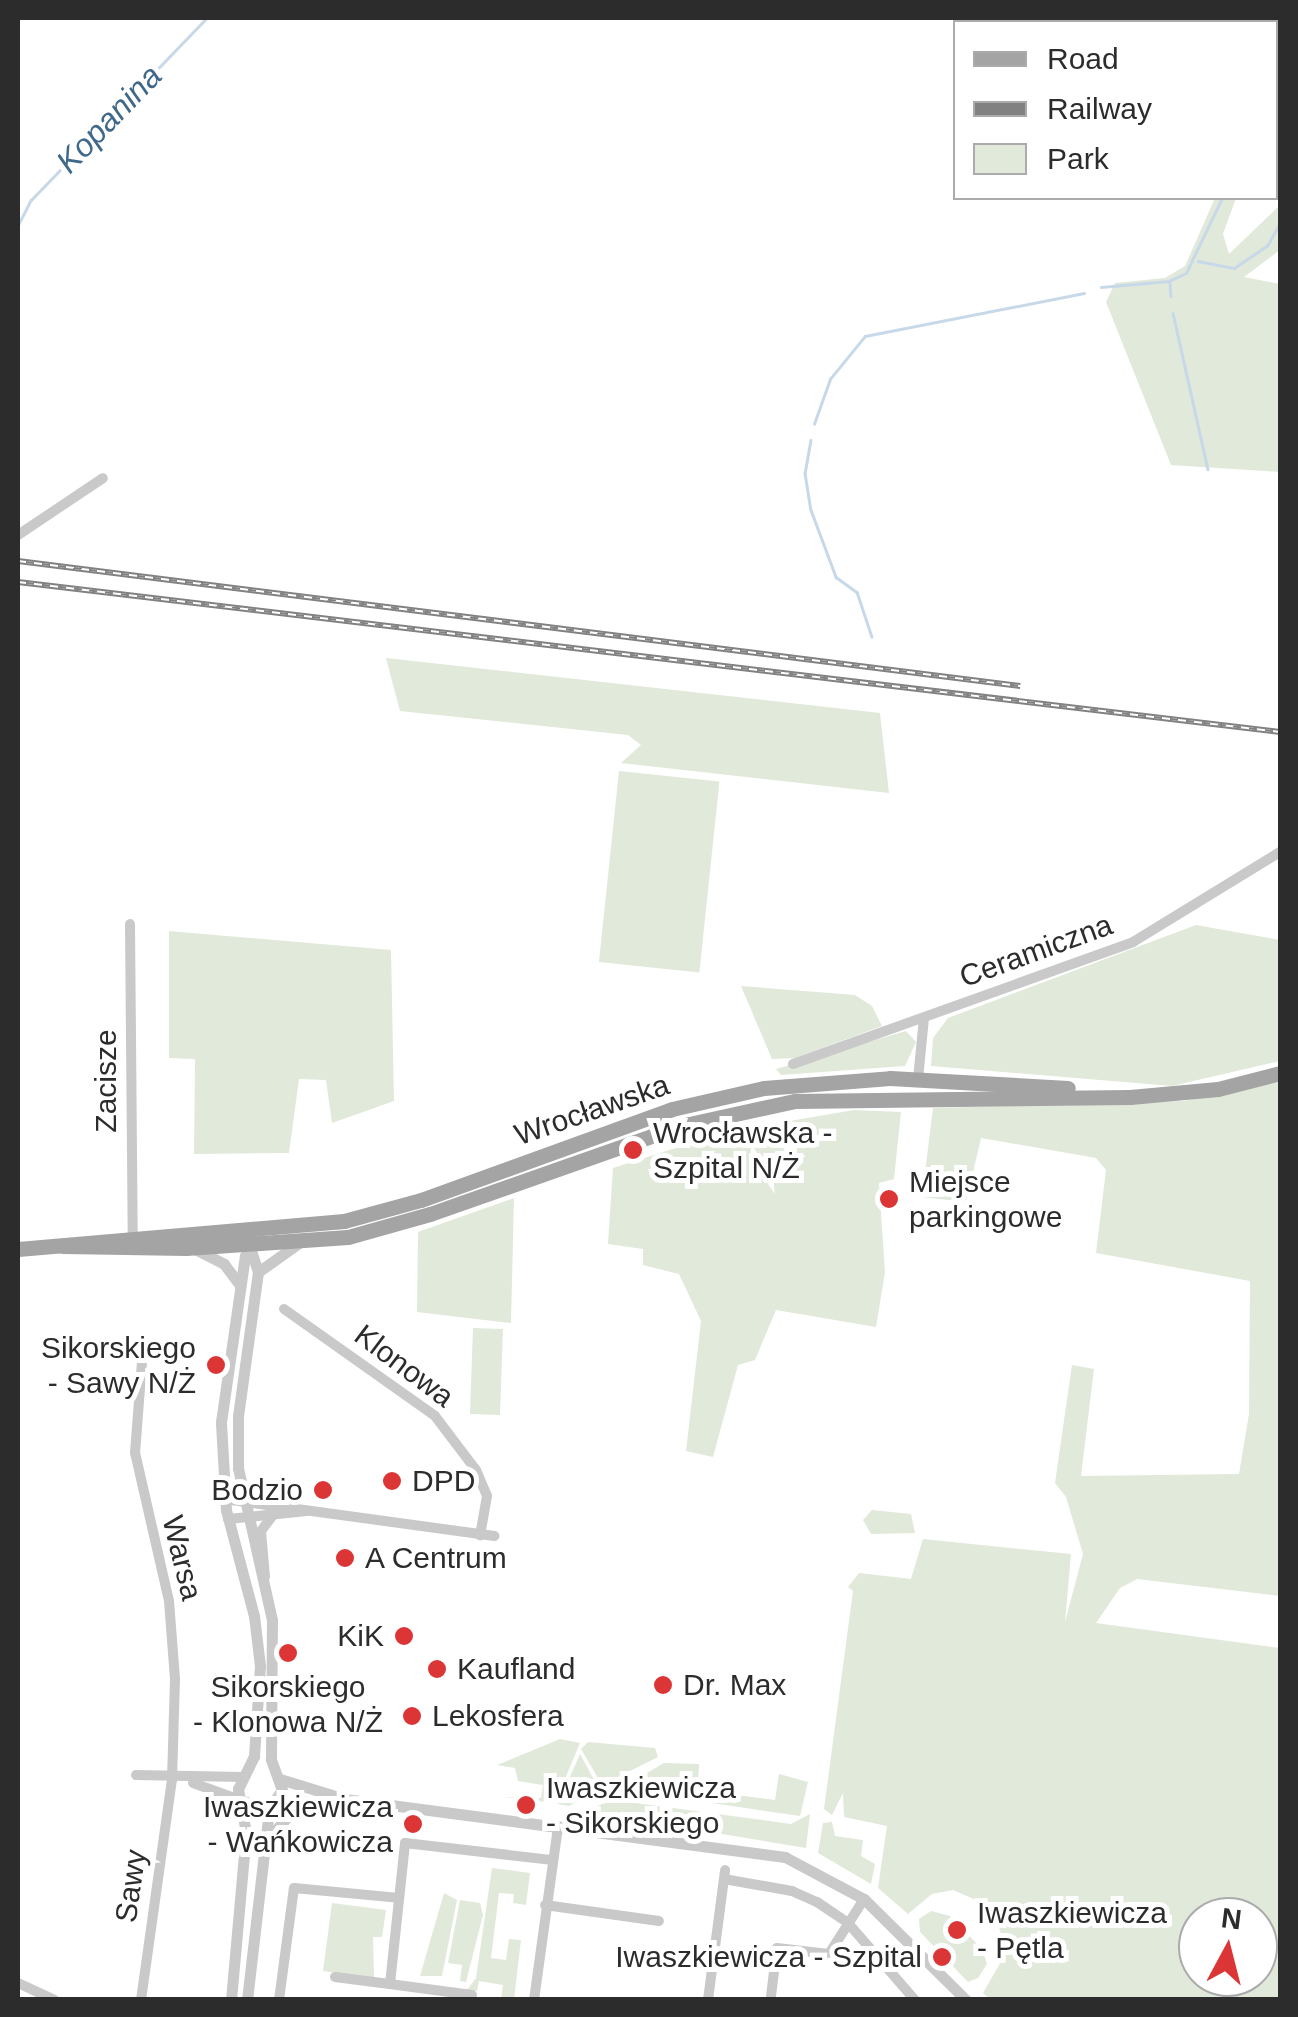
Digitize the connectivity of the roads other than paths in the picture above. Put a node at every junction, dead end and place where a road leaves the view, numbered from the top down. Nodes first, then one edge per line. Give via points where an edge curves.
1 (102, 478) dead end
2 (18, 535) edge
3 (1280, 852) edge
4 (130, 924) dead end
5 (924, 1018) junction
6 (793, 1064) dead end
7 (1280, 1073) edge
8 (918, 1079) junction
9 (1146, 1095) junction
10 (281, 1228) junction
11 (229, 1232) junction
12 (133, 1237) junction
13 (298, 1242) junction
14 (63, 1246) junction
15 (251, 1246) junction
16 (18, 1248) edge
17 (192, 1248) junction
18 (258, 1272) junction
19 (240, 1285) junction
20 (284, 1309) dead end
21 (143, 1349) dead end
22 (241, 1496) junction
23 (224, 1498) junction
24 (312, 1511) junction
25 (273, 1514) junction
26 (245, 1518) junction
27 (228, 1520) junction
28 (480, 1534) junction
29 (494, 1536) dead end
30 (265, 1588) junction
31 (136, 1775) dead end
32 (245, 1775) junction
33 (280, 1777) junction
34 (172, 1780) junction
35 (187, 1781) junction
36 (345, 1798) junction
37 (240, 1800) junction
38 (301, 1802) junction
39 (272, 1806) junction
40 (558, 1826) junction
41 (262, 1846) junction
42 (551, 1860) junction
43 (399, 1898) junction
44 (864, 1899) junction
45 (545, 1905) junction
46 (659, 1921) dead end
47 (848, 1923) junction
48 (335, 1977) dead end
49 (18, 1983) edge
50 (390, 1984) junction
51 (468, 1994) dead end
52 (771, 1996) dead end
53 (54, 2000) edge
54 (141, 2000) edge
55 (231, 2000) edge
56 (246, 2000) edge
57 (278, 2000) edge
58 (534, 2000) edge
59 (708, 2000) edge
60 (915, 2000) edge
61 (966, 2000) edge

1 - 2 street
3 - 5 street, Ceramiczna via 1133,942
4 - 12 street, Zacisze
5 - 6 street, Ceramiczna
5 - 8 street
7 - 9 main road, Wrocławska via 1218,1089
8 - 9 main road, Wrocławska
8 - 10 main road, Wrocławska via 824,1080 714,1098 385,1211
9 - 13 main road, Wrocławska via 870,1096 766,1105 680,1126 409,1221
10 - 11 main road, Wrocławska
10 - 15 street
11 - 12 main road, Wrocławska
11 - 15 street
12 - 14 main road, Wrocławska
13 - 15 main road, Wrocławska
13 - 18 street
14 - 16 main road, Wrocławska
14 - 17 main road, Wrocławska
15 - 17 main road, Wrocławska
15 - 18 street
15 - 19 street
17 - 19 street via 224,1264
18 - 22 street via 238,1416
19 - 23 street via 221,1422
20 - 28 street, Klonowa via 434,1416 476,1470 487,1496
21 - 34 street, Warsa via 135,1454 173,1636
22 - 23 street
22 - 24 street
22 - 26 street
23 - 27 street
24 - 25 street
24 - 28 street
25 - 26 street
25 - 30 street via 262,1531
26 - 27 street
26 - 30 street
27 - 32 street via 260,1666 256,1748
28 - 29 street
30 - 33 street via 276,1652 272,1758
31 - 34 street
32 - 33 street via 266,1768
32 - 35 street
32 - 37 street
33 - 36 street
33 - 39 street
34 - 35 street
34 - 54 street, Sawy
35 - 37 street
36 - 38 street
36 - 40 street
37 - 39 street
37 - 55 street via 246,1833
38 - 39 street
38 - 41 street via 280,1817
39 - 41 street
40 - 42 street
40 - 44 street via 776,1855 818,1870
41 - 56 street
42 - 43 street via 405,1843
42 - 45 street
43 - 50 street
43 - 57 street via 294,1888
44 - 47 street
44 - 61 street
45 - 46 street
45 - 58 street
47 - 52 street via 829,1954 776,1948
47 - 59 street via 792,1890 724,1874
47 - 60 street
48 - 50 street
49 - 53 street
50 - 51 street

